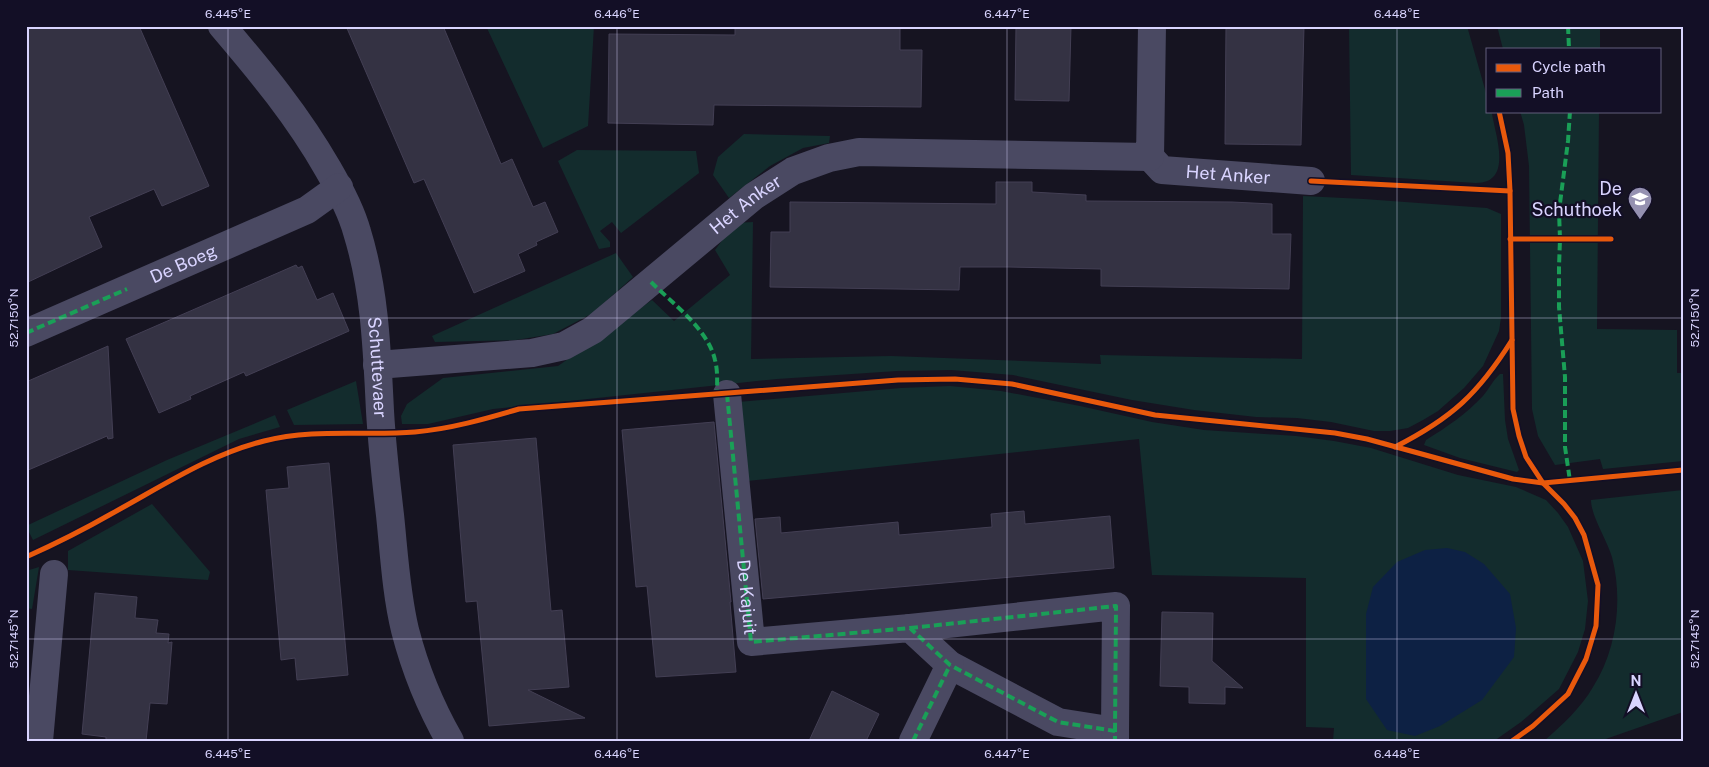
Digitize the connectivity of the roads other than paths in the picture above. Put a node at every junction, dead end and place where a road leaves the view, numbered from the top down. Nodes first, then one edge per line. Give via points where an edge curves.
1 (222, 26) edge
2 (1152, 26) edge
3 (1150, 157) junction
4 (1311, 181) dead end
5 (339, 188) junction
6 (26, 333) edge
7 (377, 365) junction
8 (727, 394) dead end
9 (54, 574) dead end
10 (910, 628) junction
11 (950, 665) junction
12 (1114, 736) edge
13 (39, 741) edge
14 (450, 741) edge
15 (913, 741) edge

1 - 5 street, Schuttevaer via 288,105
2 - 3 street
3 - 4 street, Het Anker via 1162,170
3 - 7 street, Het Anker via 859,152 828,158 794,171 754,196 593,330 564,346 532,353
5 - 6 street, De Boeg via 307,210
5 - 7 street, Schuttevaer via 357,230 368,275 375,316
7 - 14 street, Schuttevaer via 381,433 405,629 418,673
8 - 10 street, De Kajuit via 751,642
9 - 13 street
10 - 11 street, De Kajuit
10 - 12 street, De Kajuit via 1116,606
11 - 12 street, De Kajuit via 1058,722
11 - 15 street

